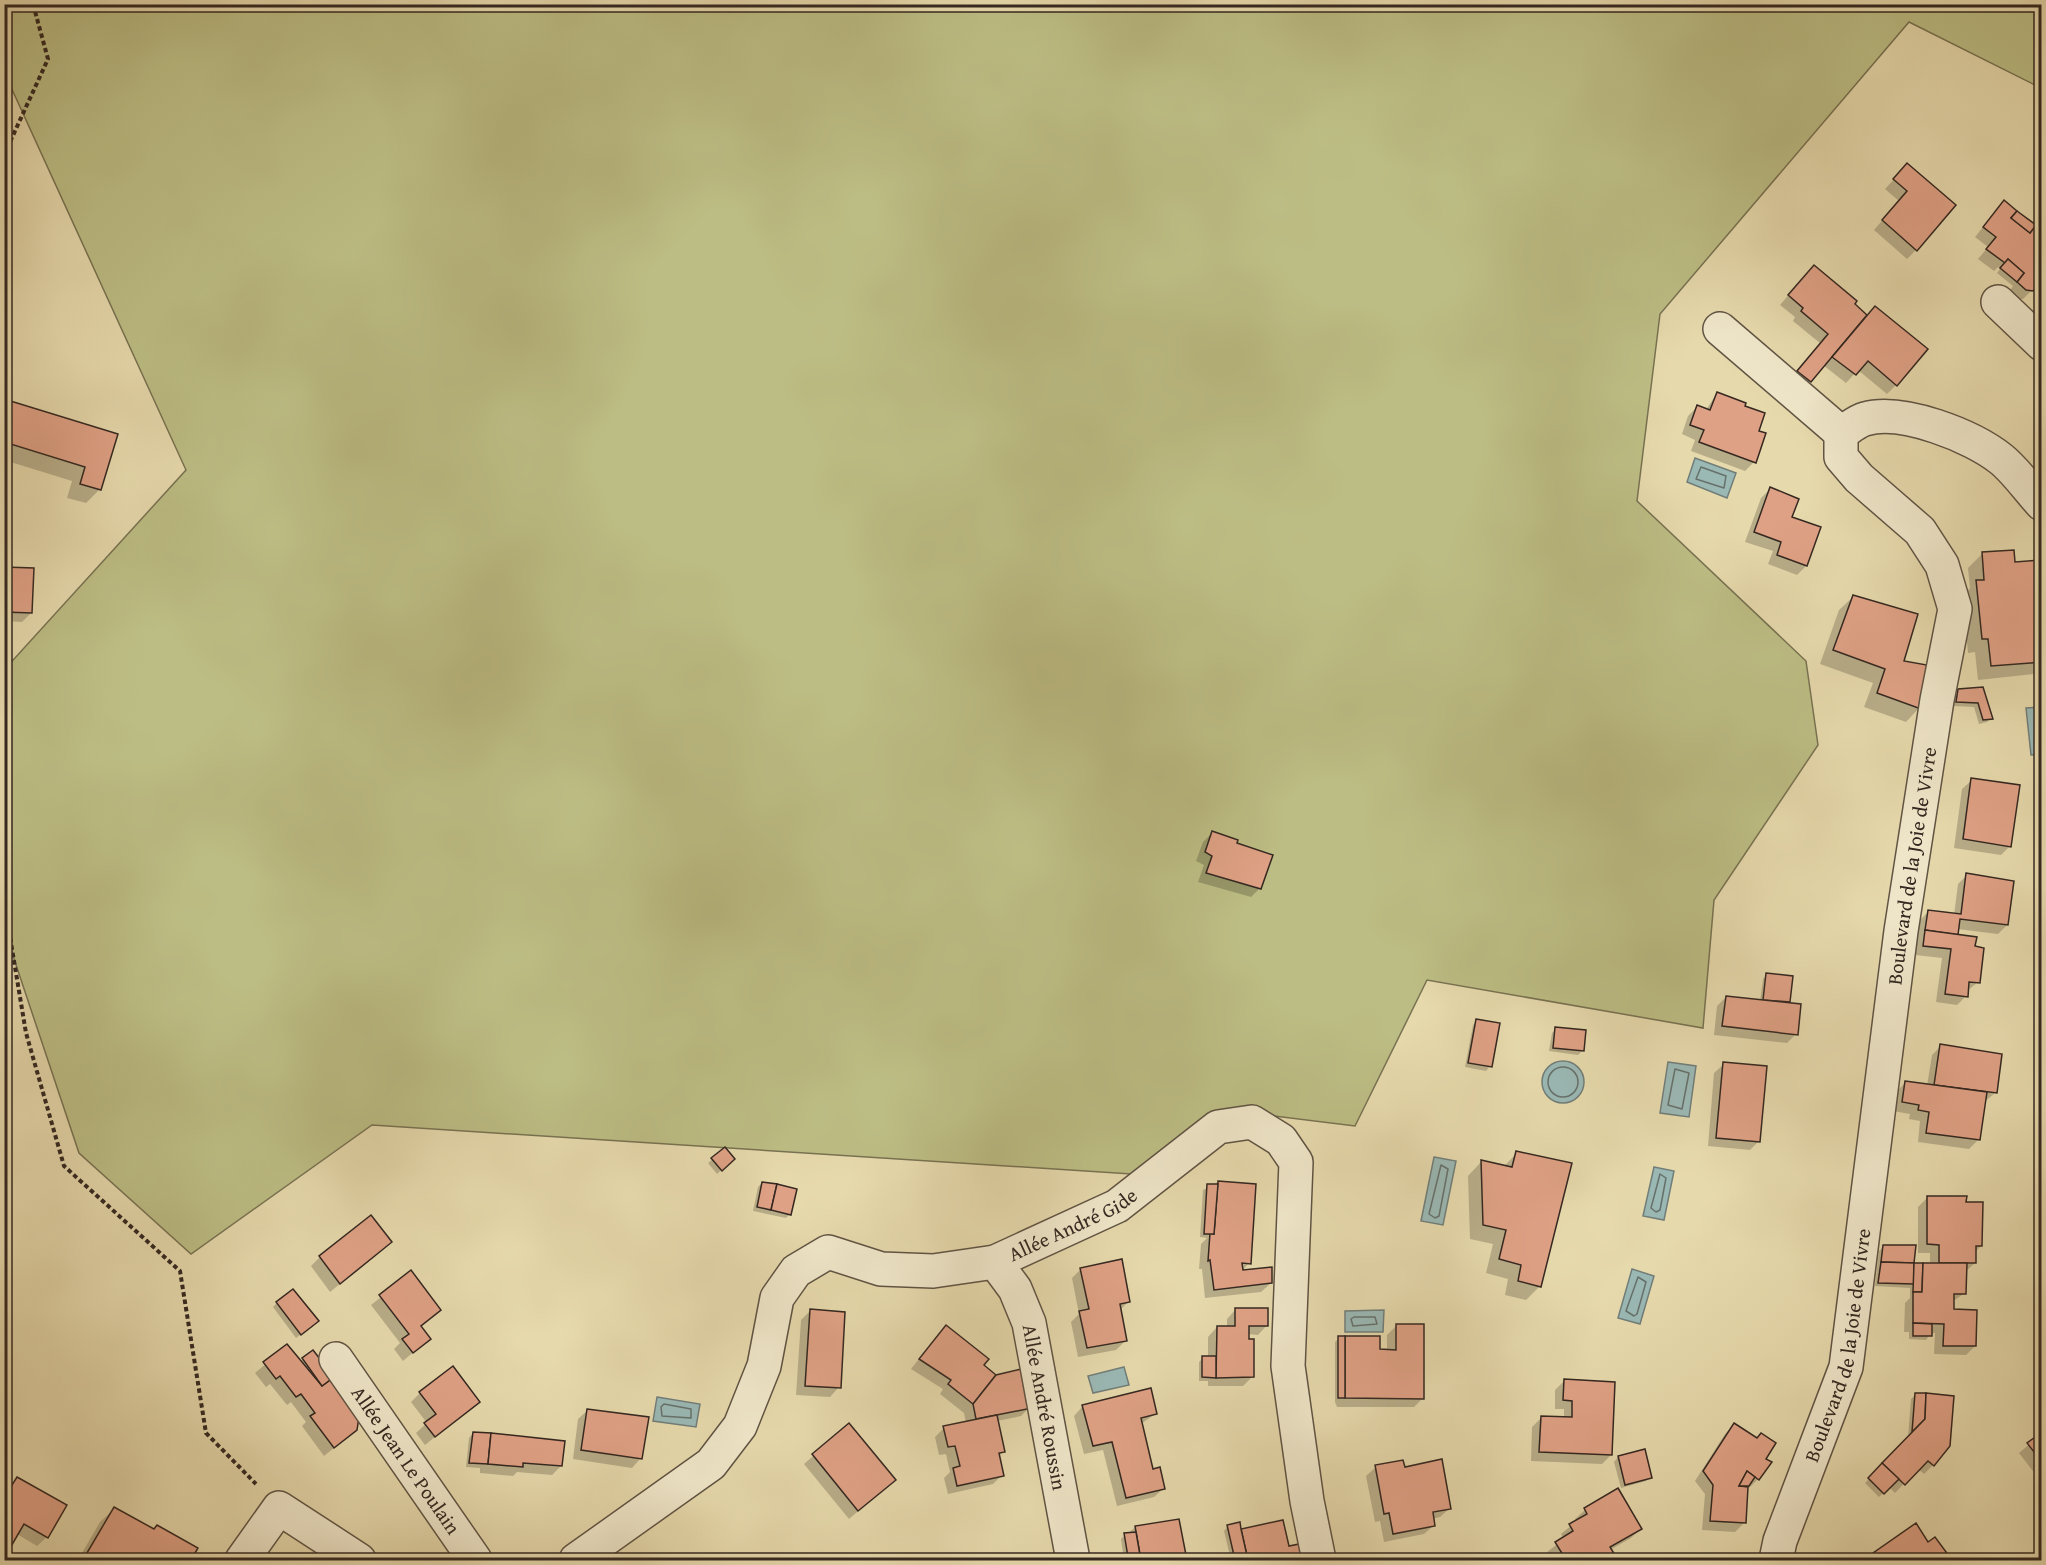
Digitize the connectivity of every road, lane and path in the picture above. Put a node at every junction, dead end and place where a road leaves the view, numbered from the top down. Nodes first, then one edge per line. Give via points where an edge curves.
1 (33, 4) edge
2 (4, 155) edge
3 (1998, 302) dead end
4 (1720, 329) dead end
5 (2042, 344) edge
6 (1841, 433) junction
7 (2042, 504) edge
8 (4, 901) edge
9 (995, 1262) junction
10 (336, 1359) dead end
11 (279, 1508) junction
12 (242, 1560) edge
13 (359, 1560) edge
14 (475, 1560) edge
15 (576, 1560) edge
16 (1073, 1560) edge
17 (1319, 1560) edge
18 (1776, 1560) edge

1 - 2 path via 48,59
3 - 5 street
4 - 6 street
6 - 7 street via 1865,419 1895,417 1953,433 2001,459
6 - 18 street, Boulevard de la Joie de Vivre via 1840,457 1920,531 1942,565 1955,609 1901,931 1846,1367
8 - 11 path via 26,1033 64,1166 180,1271 206,1433
9 - 15 street, Allée André Gide via 933,1271 881,1269 828,1252 796,1271 777,1298 764,1366 734,1434 711,1464
9 - 16 street, Allée André Roussin via 1015,1289 1029,1323
9 - 17 street, Allée André Gide via 1117,1206 1218,1127 1252,1122 1281,1140 1296,1162 1288,1366
10 - 14 street, Allée Jean Le Poulain
11 - 12 street
11 - 13 street

